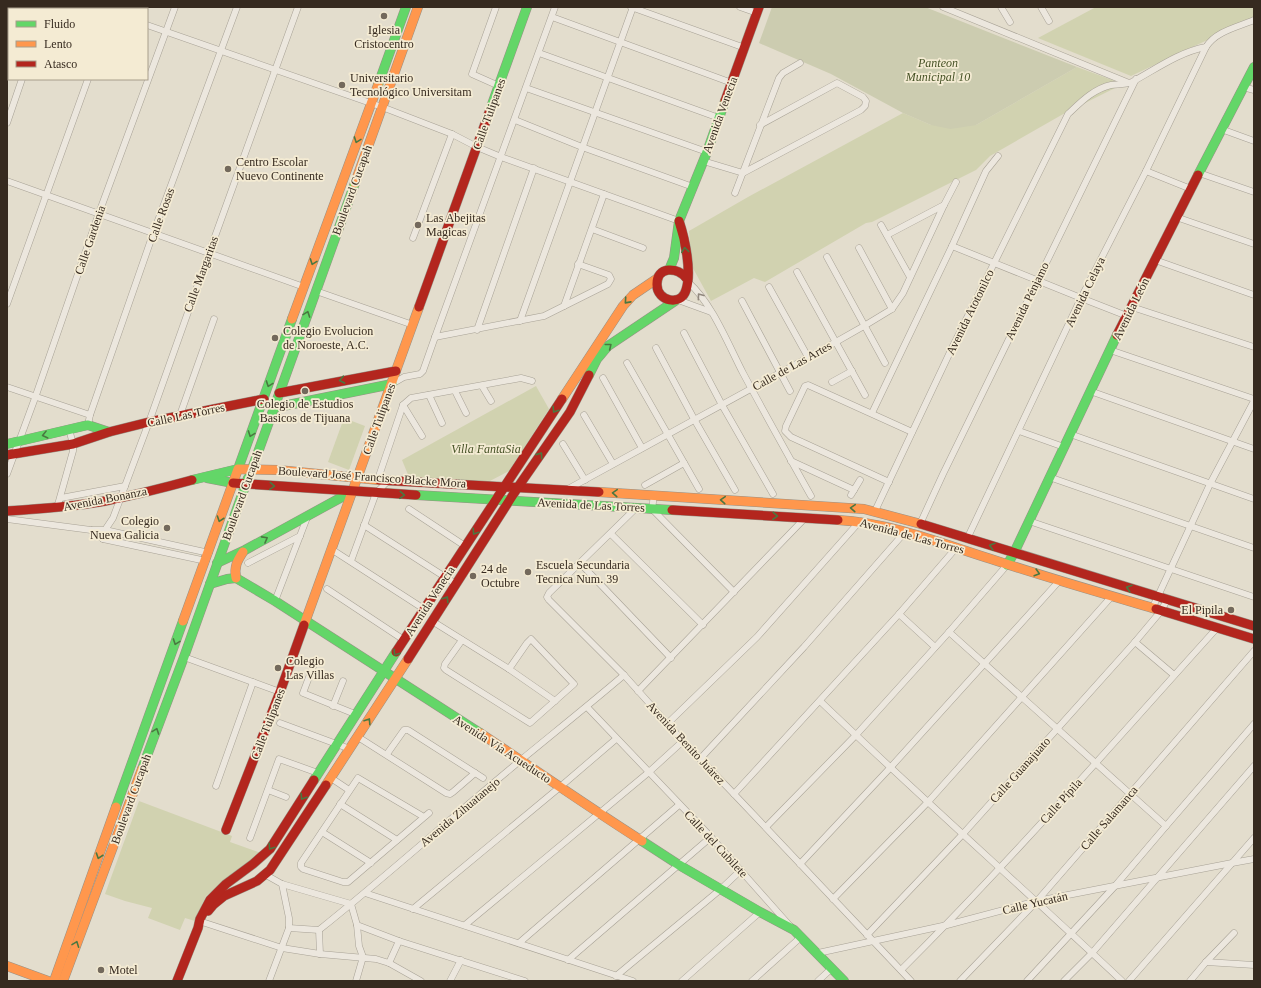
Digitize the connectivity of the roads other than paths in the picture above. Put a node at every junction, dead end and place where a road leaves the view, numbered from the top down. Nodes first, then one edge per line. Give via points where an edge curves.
1 (175, 7) edge
2 (237, 7) edge
3 (298, 7) edge
4 (406, 7) edge
5 (418, 7) edge
6 (496, 7) edge
7 (527, 7) edge
8 (555, 7) edge
9 (632, 7) edge
10 (740, 7) edge
11 (943, 7) edge
12 (1002, 7) edge
13 (1042, 7) edge
14 (758, 10) edge
15 (552, 17) junction
16 (1254, 20) edge
17 (1049, 21) dead end
18 (1010, 22) dead end
19 (148, 25) edge
20 (166, 32) junction
21 (620, 42) junction
22 (1206, 46) junction
23 (745, 48) junction
24 (221, 51) junction
25 (539, 52) junction
26 (800, 63) dead end
27 (1254, 67) edge
28 (275, 70) junction
29 (607, 78) junction
30 (1136, 79) junction
31 (22, 80) edge
32 (88, 80) edge
33 (732, 83) junction
34 (1129, 83) junction
35 (499, 86) junction
36 (1243, 86) junction
37 (526, 88) junction
38 (1254, 90) edge
39 (371, 103) junction
40 (382, 107) junction
41 (595, 112) junction
42 (719, 118) junction
43 (515, 120) junction
44 (7, 123) edge
45 (760, 125) junction
46 (1222, 129) junction
47 (452, 134) junction
48 (1254, 141) edge
49 (477, 147) junction
50 (582, 147) junction
51 (998, 156) dead end
52 (501, 157) junction
53 (705, 157) junction
54 (534, 168) junction
55 (1146, 171) junction
56 (743, 173) junction
57 (1199, 173) junction
58 (7, 181) edge
59 (570, 182) junction
60 (956, 182) dead end
61 (693, 187) junction
62 (1191, 189) junction
63 (1254, 192) edge
64 (735, 193) dead end
65 (47, 194) junction
66 (604, 194) junction
67 (944, 204) junction
68 (99, 213) junction
69 (1176, 217) junction
70 (679, 221) junction
71 (881, 225) dead end
72 (592, 229) junction
73 (154, 234) junction
74 (887, 235) junction
75 (413, 238) dead end
76 (1254, 244) edge
77 (952, 246) junction
78 (643, 248) dead end
79 (859, 248) dead end
80 (209, 253) junction
81 (827, 257) dead end
82 (1155, 260) junction
83 (994, 263) junction
84 (578, 264) junction
85 (669, 270) junction
86 (797, 272) dead end
87 (910, 277) junction
88 (658, 278) junction
89 (1037, 280) junction
90 (687, 281) junction
91 (304, 287) junction
92 (769, 288) dead end
93 (316, 291) junction
94 (1254, 295) edge
95 (1081, 298) junction
96 (677, 300) junction
97 (742, 301) dead end
98 (7, 304) edge
99 (564, 306) junction
100 (1132, 307) junction
101 (892, 309) junction
102 (711, 312) junction
103 (1127, 316) junction
104 (214, 319) dead end
105 (520, 321) junction
106 (413, 325) junction
107 (864, 326) junction
108 (477, 330) junction
109 (684, 333) dead end
110 (435, 337) junction
111 (836, 342) junction
112 (656, 348) dead end
113 (1254, 348) edge
114 (1110, 350) junction
115 (808, 357) junction
116 (627, 363) dead end
117 (885, 363) dead end
118 (396, 371) junction
119 (852, 371) junction
120 (780, 372) junction
121 (404, 377) junction
122 (603, 378) dead end
123 (532, 381) dead end
124 (832, 382) dead end
125 (392, 384) junction
126 (482, 386) junction
127 (7, 387) edge
128 (751, 388) junction
129 (455, 391) junction
130 (790, 391) dead end
131 (1090, 392) junction
132 (279, 393) junction
133 (429, 395) junction
134 (865, 395) dead end
135 (36, 398) junction
136 (264, 399) junction
137 (1254, 400) edge
138 (491, 401) dead end
139 (722, 404) junction
140 (403, 405) junction
141 (273, 408) junction
142 (466, 413) dead end
143 (872, 413) junction
144 (180, 415) junction
145 (584, 415) dead end
146 (694, 419) junction
147 (89, 420) junction
148 (149, 422) junction
149 (442, 423) dead end
150 (69, 429) junction
151 (1018, 431) junction
152 (109, 432) junction
153 (912, 432) junction
154 (668, 434) junction
155 (1070, 434) junction
156 (422, 436) dead end
157 (1232, 441) junction
158 (18, 442) junction
159 (7, 444) edge
160 (73, 444) junction
161 (563, 444) dead end
162 (1064, 447) junction
163 (642, 448) junction
164 (1254, 449) edge
165 (10, 455) edge
166 (791, 460) junction
167 (684, 463) junction
168 (613, 464) junction
169 (238, 469) junction
170 (252, 469) junction
171 (7, 474) edge
172 (202, 477) junction
173 (1049, 477) junction
174 (358, 478) junction
175 (378, 479) junction
176 (389, 480) junction
177 (585, 480) junction
178 (860, 480) dead end
179 (889, 482) junction
180 (233, 483) junction
181 (246, 484) junction
182 (1210, 484) junction
183 (645, 485) dead end
184 (125, 486) junction
185 (506, 486) junction
186 (518, 487) junction
187 (699, 489) dead end
188 (566, 490) junction
189 (736, 490) dead end
190 (353, 492) junction
191 (376, 493) junction
192 (773, 494) dead end
193 (654, 495) junction
194 (811, 496) dead end
195 (61, 498) junction
196 (120, 498) junction
197 (1254, 499) edge
198 (497, 500) junction
199 (510, 500) junction
200 (57, 508) junction
201 (636, 508) junction
202 (409, 509) dead end
203 (652, 509) junction
204 (7, 511) edge
205 (875, 511) junction
206 (308, 515) junction
207 (805, 518) junction
208 (7, 519) edge
209 (860, 521) junction
210 (1028, 521) junction
211 (920, 524) junction
212 (364, 525) junction
213 (1190, 526) junction
214 (91, 530) junction
215 (105, 530) junction
216 (905, 532) junction
217 (611, 534) junction
218 (300, 536) junction
219 (967, 539) junction
220 (103, 540) junction
221 (466, 546) junction
222 (956, 548) junction
223 (1254, 548) edge
224 (192, 549) junction
225 (332, 549) junction
226 (245, 550) junction
227 (1014, 553) junction
228 (190, 557) junction
229 (207, 557) junction
230 (351, 561) junction
231 (248, 563) dead end
232 (580, 563) junction
233 (217, 564) junction
234 (1006, 565) junction
235 (1170, 568) junction
236 (445, 577) junction
237 (236, 578) junction
238 (1060, 580) junction
239 (210, 584) junction
240 (456, 584) junction
241 (327, 589) dead end
242 (734, 592) junction
243 (1112, 596) junction
244 (1162, 598) junction
245 (1254, 598) edge
246 (275, 601) junction
247 (424, 609) junction
248 (1157, 610) junction
249 (899, 614) junction
250 (306, 621) junction
251 (432, 621) junction
252 (703, 625) junction
253 (1254, 626) edge
254 (1217, 628) junction
255 (949, 632) junction
256 (1254, 639) edge
257 (404, 640) junction
258 (462, 640) junction
259 (1135, 642) junction
260 (935, 647) junction
261 (1254, 651) edge
262 (184, 657) junction
263 (671, 658) junction
264 (986, 663) junction
265 (314, 664) dead end
266 (509, 669) junction
267 (384, 672) junction
268 (624, 675) junction
269 (1174, 676) junction
270 (395, 680) junction
271 (343, 681) dead end
272 (253, 682) junction
273 (638, 691) junction
274 (280, 692) junction
275 (1023, 696) junction
276 (555, 701) junction
277 (820, 701) junction
278 (334, 706) junction
279 (587, 707) junction
280 (355, 714) junction
281 (280, 723) dead end
282 (668, 724) junction
283 (1254, 724) edge
284 (1058, 728) junction
285 (358, 736) junction
286 (856, 736) junction
287 (616, 739) junction
288 (682, 742) junction
289 (336, 744) junction
290 (350, 749) junction
291 (387, 754) junction
292 (700, 759) junction
293 (521, 760) junction
294 (1096, 762) junction
295 (1254, 766) edge
296 (890, 768) junction
297 (649, 772) junction
298 (318, 773) junction
299 (475, 773) junction
300 (331, 778) junction
301 (483, 778) dead end
302 (216, 786) dead end
303 (560, 787) junction
304 (268, 790) junction
305 (349, 790) junction
306 (1130, 793) junction
307 (734, 794) junction
308 (286, 797) dead end
309 (928, 802) junction
310 (340, 804) junction
311 (679, 805) junction
312 (429, 812) dead end
313 (599, 814) junction
314 (424, 817) junction
315 (1166, 826) junction
316 (766, 828) junction
317 (226, 830) dead end
318 (322, 832) junction
319 (962, 835) junction
320 (711, 837) junction
321 (250, 838) dead end
322 (1254, 838) edge
323 (640, 839) junction
324 (398, 840) junction
325 (1254, 859) edge
326 (371, 863) junction
327 (1232, 863) junction
328 (800, 864) junction
329 (679, 865) junction
330 (999, 868) junction
331 (741, 870) junction
332 (266, 874) junction
333 (235, 877) junction
334 (1159, 877) junction
335 (282, 884) junction
336 (1116, 886) junction
337 (243, 888) junction
338 (721, 889) junction
339 (365, 892) junction
340 (833, 899) junction
341 (1037, 902) junction
342 (351, 904) junction
343 (413, 909) junction
344 (760, 912) junction
345 (199, 923) junction
346 (357, 925) junction
347 (465, 925) junction
348 (947, 925) junction
349 (289, 928) junction
350 (319, 930) junction
351 (794, 930) junction
352 (1071, 933) junction
353 (1234, 933) dead end
354 (867, 935) junction
355 (801, 937) junction
356 (399, 941) junction
357 (873, 942) junction
358 (519, 943) junction
359 (282, 948) junction
360 (1092, 953) junction
361 (320, 954) junction
362 (818, 954) junction
363 (363, 957) junction
364 (461, 960) junction
365 (568, 960) junction
366 (1206, 962) junction
367 (389, 963) junction
368 (1254, 965) edge
369 (7, 966) edge
370 (832, 968) junction
371 (901, 970) junction
372 (616, 976) junction
373 (48, 981) edge
374 (54, 981) edge
375 (63, 981) edge
376 (177, 981) edge
377 (269, 981) edge
378 (356, 981) edge
379 (421, 981) edge
380 (450, 981) edge
381 (525, 981) edge
382 (633, 981) edge
383 (682, 981) edge
384 (752, 981) edge
385 (818, 981) edge
386 (844, 981) edge
387 (911, 981) edge
388 (960, 981) edge
389 (1027, 981) edge
390 (1064, 981) edge
391 (1122, 981) edge
392 (1129, 981) edge
393 (1190, 981) edge

1 - 20 street, Calle Gardenia
2 - 24 street, Calle Rosas
3 - 28 street, Calle Margaritas
4 - 39 main road, Boulevard Cucapah
5 - 40 main road, Boulevard Cucapah
6 - 35 street via 472,74
7 - 35 main road, Calle Tulipanes
8 - 15 street
9 - 21 street
9 - 23 street
10 - 14 street
11 - 34 street
12 - 18 street
13 - 17 street
14 - 23 main road, Avenida Venecia
15 - 21 street
15 - 25 street
16 - 22 street via 1220,34
19 - 20 street
20 - 24 street
20 - 68 street, Calle Gardenia
21 - 29 street
21 - 33 street
22 - 30 street via 1169,61
22 - 55 street, Avenida Celaya
23 - 33 main road, Avenida Venecia
24 - 28 street
24 - 73 street, Calle Rosas
25 - 29 street
25 - 37 street
26 - 45 street via 779,78
27 - 36 main road, Avenida León
28 - 39 street
28 - 80 street, Calle Margaritas
29 - 41 street
29 - 42 street
30 - 34 street
30 - 89 street, Avenida Pénjamo
31 - 44 street
32 - 65 street
33 - 42 main road, Avenida Venecia
34 - 83 street, Avenida Atotonilco via 1100,89 1068,114
35 - 49 main road, Calle Tulipanes
36 - 38 street
36 - 46 main road, Avenida León
37 - 41 street
37 - 43 street
39 - 40 street
39 -> 91 main road, Boulevard Cucapah
40 - 47 street
40 - 93 main road, Boulevard Cucapah
41 - 50 street
41 - 53 street
42 - 53 main road, Avenida Venecia
43 - 50 street
43 - 52 street
45 - 56 street
45 - 56 street via 837,83 866,101 861,110
46 - 48 street
46 - 57 main road, Avenida León
47 - 49 street
47 - 75 street
49 - 52 street
49 - 106 main road, Calle Tulipanes
50 - 59 street
50 - 61 street
51 - 77 street via 986,171
52 - 54 street
52 - 110 street
53 - 56 street
53 - 61 main road, Avenida Venecia
54 - 59 street
54 - 108 street
55 - 62 street
55 - 95 street, Avenida Celaya
56 - 64 street
57 - 62 main road, Avenida León
57 - 63 street
58 - 65 street
59 - 66 street
59 - 105 street
60 - 67 street, Calle de Las Artes
61 - 70 main road, Avenida Venecia
62 - 69 main road, Avenida León
65 - 68 street
65 - 98 street
66 - 70 street
66 - 72 street
67 - 74 street
67 - 87 street, Calle de Las Artes
68 - 73 street
68 - 135 street, Calle Gardenia
69 - 76 street
69 - 82 main road, Avenida León
70 - 85 main road, Avenida Venecia via 674,260
90 -> 70 main road via 683,232
71 - 74 street
72 - 78 street
72 - 84 street
73 - 80 street
73 - 147 street, Calle Rosas
74 - 87 street
77 - 83 street
77 - 143 street
79 - 101 street
80 - 91 street
80 - 148 street, Calle Margaritas
81 - 107 street
82 - 94 street
82 - 100 main road, Avenida León
83 - 89 street
83 - 153 street, Avenida Atotonilco
84 - 99 street
84 - 99 street via 609,275 611,279 608,284
85 - 88 main road
85 - 90 main road via 679,271
86 - 111 street
87 - 101 street, Calle de Las Artes
88 - 96 main road via 656,285 659,295 665,299
88 -> 185 main road, Avenida Venecia via 633,295 623,306
89 - 95 street
89 - 211 street, Avenida Pénjamo
90 - 96 main road via 686,294
102 -> 90 street
91 -> 136 main road, Boulevard Cucapah
92 - 115 street
93 - 106 street
132 -> 93 main road, Boulevard Cucapah
95 - 103 street
95 - 151 street, Avenida Celaya
96 - 102 street
186 -> 96 main road, Avenida Venecia via 570,412 602,352
97 - 120 street
99 - 105 street via 544,316
100 - 103 main road, Avenida León
100 - 113 street
101 - 107 street, Calle de Las Artes
102 - 128 street
103 - 114 main road, Avenida León
104 - 144 street
105 - 108 street
106 - 118 main road, Calle Tulipanes
107 - 111 street, Calle de Las Artes
107 - 117 street
108 - 110 street
109 - 139 street
110 - 121 street via 423,371
111 - 115 street, Calle de Las Artes
111 - 119 street
112 - 146 street
114 - 131 main road, Avenida León
114 - 137 street
115 - 120 street, Calle de Las Artes
116 - 154 street
118 - 121 street
118 - 125 main road, Calle Tulipanes
118 -> 132 main road
119 - 124 street
119 - 134 street
120 - 128 street, Calle de Las Artes
120 - 130 street
121 - 125 street
122 - 163 street
123 - 126 street via 521,378
125 - 141 main road
125 - 174 main road, Calle Tulipanes
126 - 129 street
126 - 138 street
127 - 135 street
128 - 139 street, Calle de Las Artes
128 - 166 street
129 - 133 street
129 - 142 street
131 - 155 main road, Avenida León
131 - 157 street
132 - 141 main road, Boulevard Cucapah
133 - 140 street via 411,398
133 - 149 street
135 - 147 street
135 - 158 street, Calle Gardenia
136 - 144 main road, Calle Las Torres
136 -> 169 main road, Boulevard Cucapah
137 - 157 street
139 - 146 street, Calle de Las Artes
139 - 192 street
140 - 156 street
140 - 175 street
141 - 170 main road, Boulevard Cucapah
143 - 153 street
143 - 179 street via 806,385 785,431 791,437
144 - 148 main road, Calle Las Torres
145 - 168 street
146 - 154 street, Calle de Las Artes
146 - 189 street
147 - 150 main road
147 - 152 main road
148 - 152 main road, Calle Las Torres
148 - 184 street, Calle Margaritas
150 -> 158 main road
150 - 160 street
151 - 162 street
151 - 219 street, Avenida Celaya
152 - 160 main road, Calle Las Torres
153 - 179 street, Avenida Atotonilco
154 - 163 street, Calle de Las Artes
154 - 167 street
155 - 162 main road, Avenida León
155 - 182 street
157 - 164 street
157 - 182 street
158 - 159 main road
158 - 165 street, Calle Gardenia
160 - 165 main road, Calle Las Torres
160 - 195 street
161 - 177 street
162 - 173 main road, Avenida León
163 - 168 street, Calle de Las Artes
165 - 171 street, Calle Gardenia
166 - 178 street via 853,492
166 - 194 street
167 - 183 street
167 - 187 street
168 - 177 street, Calle de Las Artes
169 - 170 main road, Boulevard José Francisco Blacke Mora
169 - 172 main road, Avenida Bonanza
169 - 180 main road, Boulevard Cucapah
170 - 174 main road, Boulevard José Francisco Blacke Mora
170 - 181 main road, Boulevard Cucapah
172 - 180 main road, Avenida Bonanza
172 - 196 main road, Avenida Bonanza
173 - 210 main road, Avenida León
173 - 213 street
174 - 175 main road, Boulevard José Francisco Blacke Mora
174 - 190 main road, Calle Tulipanes
175 - 176 main road, Boulevard José Francisco Blacke Mora
176 - 185 main road, Boulevard José Francisco Blacke Mora
176 - 191 street
177 - 188 street, Calle de Las Artes
179 - 205 street, Avenida Atotonilco
180 - 181 main road, Boulevard José Francisco Blacke Mora
180 -> 229 main road, Boulevard Cucapah
181 -> 190 main road, Boulevard José Francisco Blacke Mora
181 - 233 main road, Boulevard Cucapah
182 - 197 street
182 - 213 street
184 - 195 street
184 - 196 street, Calle Margaritas
185 - 186 main road, Boulevard José Francisco Blacke Mora
185 - 198 main road, Avenida Venecia
186 - 188 main road, Avenida de Las Torres
186 - 199 main road, Avenida Venecia
193 -> 188 main road, Avenida de Las Torres
190 - 191 main road, Boulevard José Francisco Blacke Mora
190 - 206 main road
190 - 225 main road, Calle Tulipanes
191 -> 198 main road, Boulevard José Francisco Blacke Mora
191 - 212 street
193 - 203 street
205 -> 193 main road, Avenida de Las Torres
195 - 200 street
196 - 200 main road, Avenida Bonanza
196 - 215 street, Calle Margaritas via 113,518
198 - 199 main road, Boulevard José Francisco Blacke Mora
198 -> 221 main road, Avenida Venecia
199 - 201 main road, Avenida de Las Torres
199 - 240 main road, Avenida Venecia
200 - 204 main road, Avenida Bonanza
201 - 203 main road, Avenida de Las Torres
201 - 217 street, Avenida Benito Juárez
202 - 221 street
203 -> 207 main road, Avenida de Las Torres
203 - 242 street
205 - 211 main road, Avenida de Las Torres
206 - 218 street
226 -> 206 main road
207 - 209 main road, Avenida de Las Torres
207 - 242 street
208 - 214 street
209 - 216 main road, Avenida de Las Torres
209 - 282 street via 757,637
210 - 227 main road, Avenida León
210 - 235 street
211 - 219 main road, Avenida de Las Torres
212 - 230 street
212 - 236 street
213 - 223 street
213 - 235 street
214 - 215 street
214 - 220 street
215 - 220 street, Calle Margaritas
215 - 224 street
216 - 222 main road, Avenida de Las Torres
216 - 292 street via 804,647
217 - 232 street, Avenida Benito Juárez
217 - 252 street
218 - 231 street
218 - 246 street
227 -> 219 main road, Avenida de Las Torres
220 - 228 street
221 - 236 main road, Avenida Venecia
222 - 234 main road, Avenida de Las Torres
222 - 249 street
224 - 228 street
224 - 229 street
225 - 230 street
225 - 250 main road, Calle Tulipanes
226 - 233 main road
226 - 237 main road via 235,562
227 - 234 main road, Avenida León
244 -> 227 main road, Avenida de Las Torres
228 - 229 street
229 -> 374 main road, Boulevard Cucapah
230 - 247 street
232 - 263 street
232 - 268 street, Avenida Benito Juárez via 547,596
233 - 239 main road, Boulevard Cucapah
234 -> 238 main road, Avenida de Las Torres
234 - 255 street
235 - 244 street
235 - 245 street
236 - 240 street
236 - 247 main road, Avenida Venecia
237 - 239 main road
237 - 246 main road, Avenida Vía Acueducto
238 - 243 main road, Avenida de Las Torres
238 - 264 street
239 - 262 main road, Boulevard Cucapah
251 -> 240 main road, Avenida Venecia
241 - 257 street
242 - 252 street
243 - 248 main road, Avenida de Las Torres
243 - 275 street
244 - 248 street, Calle Guanajuato
244 - 248 street
244 - 253 main road, Avenida de Las Torres
246 - 250 main road, Avenida Vía Acueducto
247 - 257 main road, Avenida Venecia
248 - 254 main road, Avenida de Las Torres
248 - 259 street, Calle Guanajuato
249 - 260 street
249 - 277 street
250 - 267 main road, Avenida Vía Acueducto
250 - 274 main road, Calle Tulipanes
251 - 258 street
251 - 270 main road, Avenida Venecia
252 - 263 street
254 - 256 main road, Avenida de Las Torres
254 - 269 street, Calle Pípila
255 - 260 street
255 - 264 street
257 -> 267 main road, Avenida Venecia
258 - 266 street
258 - 276 street via 445,664 446,670 530,724
259 - 269 street
259 - 284 street, Calle Guanajuato
260 - 286 street
261 - 306 street, Calle Salamanca
262 - 272 street
375 -> 262 main road, Boulevard Cucapah
263 - 273 street
264 - 275 street
264 - 296 street
265 - 278 street via 303,693
266 - 276 street
266 - 276 street via 530,639 533,640 574,684
267 - 270 main road, Avenida Vía Acueducto
267 - 280 main road, Avenida Venecia
268 - 273 street, Avenida Benito Juárez
268 - 279 street, Avenida Zihuatanejo
269 - 294 street, Calle Pípila
285 -> 270 main road, Avenida Venecia
270 - 293 main road, Avenida Vía Acueducto
271 - 278 street
272 - 274 street
272 - 302 street
273 - 282 street, Avenida Benito Juárez
274 - 317 main road, Calle Tulipanes
275 - 284 street
275 - 309 street
277 - 286 street
277 - 307 street
278 - 280 street
279 - 287 street, Calle del Cubilete
279 - 293 street, Avenida Zihuatanejo
280 - 289 main road, Avenida Venecia
281 - 289 street
282 - 288 street, Avenida Benito Juárez
283 - 315 street
284 - 294 street
284 - 319 street, Calle Guanajuato
285 - 290 main road, Avenida Venecia
285 - 291 street
286 - 296 street
286 - 316 street
287 - 297 street, Calle del Cubilete
287 - 303 street
288 - 292 street, Avenida Benito Juárez
288 - 297 street
289 - 290 street
289 - 298 main road, Avenida Venecia
290 - 300 main road, Avenida Venecia
291 - 299 street via 450,794
291 - 299 street via 401,733 408,730
292 - 307 street, Avenida Benito Juárez
293 - 303 main road, Avenida Vía Acueducto
293 - 339 street, Avenida Zihuatanejo
294 - 306 street
294 - 330 street, Calle Pípila
295 - 334 street
296 - 309 street
296 - 328 street
297 - 311 street, Calle del Cubilete
297 - 313 street
298 - 304 street via 279,759
298 -> 333 main road, Avenida Venecia via 270,849 260,860
299 - 301 street
300 - 305 street
300 - 332 main road, Avenida Venecia via 283,853
303 - 313 main road, Avenida Vía Acueducto
303 - 343 street
304 - 308 street
304 - 321 street
305 - 310 street
305 - 314 street via 356,779 360,778
306 - 315 street
306 - 341 street, Calle Salamanca
307 - 316 street, Avenida Benito Juárez
309 - 319 street
309 - 340 street
310 - 318 street
310 - 324 street
311 - 320 street, Calle del Cubilete
311 - 323 street
312 - 314 street
313 - 323 main road, Avenida Vía Acueducto
313 - 347 street
314 - 324 street
315 - 336 street
316 - 328 street, Avenida Benito Juárez
318 - 326 street
318 - 326 street via 301,863 303,869 346,883
319 - 330 street
319 - 354 street, Calle Guanajuato
320 - 329 street
320 - 331 street, Calle del Cubilete
322 - 327 street
323 - 329 main road, Avenida Vía Acueducto
323 - 358 street
324 - 326 street
325 - 327 street, Calle Yucatán
327 - 334 street, Calle Yucatán
327 - 392 street
328 - 340 street, Avenida Benito Juárez
329 - 338 main road, Avenida Vía Acueducto
329 - 365 street
330 - 341 street
330 - 348 street, Calle Pípila
331 - 338 street
331 - 351 street, Calle del Cubilete
332 - 335 street
332 - 337 main road, Avenida Venecia
333 - 337 main road via 237,884
333 - 345 main road, Avenida Venecia via 214,894
334 - 336 street, Calle Yucatán
334 - 360 street
335 - 342 street
335 - 349 street
336 - 341 street, Calle Yucatán
336 - 352 street
337 - 345 main road, Avenida Venecia via 218,901
338 - 344 main road, Avenida Vía Acueducto
338 - 372 street
339 - 342 street, Avenida Zihuatanejo
339 - 343 street
340 - 354 street, Avenida Benito Juárez
341 - 348 street, Calle Yucatán
341 - 352 street
341 - 388 street, Calle Salamanca
342 - 346 street
342 - 350 street, Avenida Zihuatanejo
343 - 347 street
344 - 351 main road, Avenida Vía Acueducto
344 - 383 street
345 - 359 street
345 - 376 main road
346 - 356 street
346 - 363 street
347 - 358 street
348 - 357 street, Calle Yucatán
348 - 371 street, Calle Pípila
349 - 350 street
349 - 359 street
350 - 361 street
351 - 355 main road, Calle del Cubilete
352 - 360 street
352 - 389 street
353 - 366 street
354 - 357 street, Avenida Benito Juárez
355 - 362 main road, Calle del Cubilete
355 - 384 street
356 - 364 street
356 - 367 street
357 - 362 street, Calle Yucatán
357 - 371 street, Avenida Benito Juárez
358 - 365 street
359 - 361 street
359 - 377 street
360 - 390 street
360 - 391 street
361 - 363 street
362 - 370 main road, Calle del Cubilete
363 - 367 street
363 - 378 street
364 - 380 street
364 - 381 street
365 - 372 street
366 - 368 street
366 - 393 street
367 - 379 street
369 - 373 main road
370 - 385 street
370 - 386 main road, Calle del Cubilete
371 - 387 street, Avenida Benito Juárez
372 - 382 street

